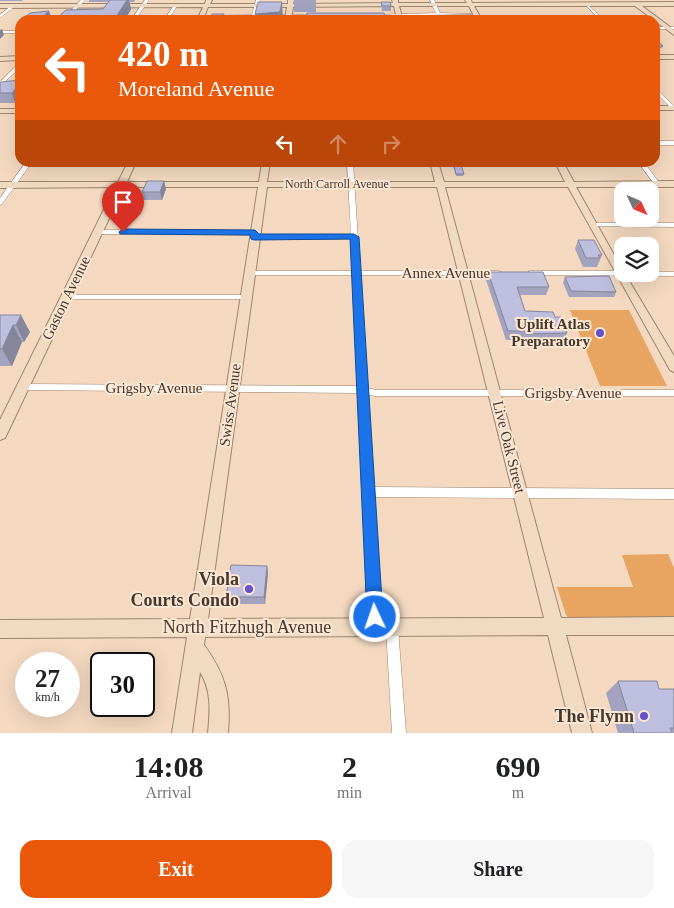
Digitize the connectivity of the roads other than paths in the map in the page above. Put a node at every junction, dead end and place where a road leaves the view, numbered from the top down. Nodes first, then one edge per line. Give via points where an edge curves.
1 (83, 0) edge
2 (147, 0) edge
3 (575, 0) edge
4 (632, 0) edge
5 (208, 3) edge
6 (258, 3) edge
7 (290, 3) edge
8 (395, 3) edge
9 (433, 3) edge
10 (470, 3) edge
11 (674, 4) edge
12 (583, 5) junction
13 (637, 5) junction
14 (0, 6) edge
15 (13, 6) junction
16 (77, 6) junction
17 (142, 6) junction
18 (175, 6) junction
19 (438, 14) junction
20 (476, 14) joint
21 (69, 15) edge
22 (136, 15) edge
23 (169, 15) edge
24 (202, 15) edge
25 (254, 15) edge
26 (425, 15) edge
27 (596, 15) edge
28 (652, 15) edge
29 (0, 17) edge
30 (660, 21) edge
31 (671, 28) edge
32 (0, 32) edge
33 (15, 32) edge
34 (674, 33) edge
35 (660, 57) edge
36 (674, 57) edge
37 (0, 58) edge
38 (15, 58) edge
39 (15, 70) edge
40 (1, 83) edge
41 (660, 94) edge
42 (660, 108) edge
43 (674, 109) edge
44 (0, 111) edge
45 (15, 111) edge
46 (660, 143) edge
47 (674, 143) edge
48 (25, 167) edge
49 (130, 167) edge
50 (265, 167) edge
51 (350, 167) edge
52 (435, 167) edge
53 (562, 167) edge
54 (645, 167) edge
55 (656, 182) edge
56 (122, 183) junction
57 (0, 184) edge
58 (13, 184) junction
59 (262, 184) junction
60 (352, 184) junction
61 (440, 184) junction
62 (571, 184) junction
63 (614, 184) edge
64 (659, 184) edge
65 (674, 184) edge
66 (0, 203) edge
67 (592, 225) junction
68 (674, 225) edge
69 (98, 232) junction
70 (255, 235) junction
71 (354, 237) junction
72 (614, 264) edge
73 (249, 273) junction
74 (465, 273) junction
75 (505, 273) edge
76 (524, 273) edge
77 (356, 274) junction
78 (614, 274) edge
79 (659, 274) edge
80 (674, 274) edge
81 (625, 282) edge
82 (67, 297) junction
83 (245, 297) junction
84 (674, 367) edge
85 (23, 387) junction
86 (233, 389) junction
87 (363, 391) junction
88 (496, 393) junction
89 (674, 393) edge
90 (0, 434) edge
91 (369, 492) junction
92 (521, 492) junction
93 (674, 494) edge
94 (198, 626) junction
95 (674, 626) edge
96 (384, 628) junction
97 (554, 628) junction
98 (0, 629) edge
99 (195, 648) junction
100 (182, 733) edge
101 (218, 733) edge
102 (399, 733) edge
103 (582, 733) edge

1 - 16 street
2 - 17 street
3 - 12 street
4 - 13 street
5 - 6 street
5 - 18 street
5 - 24 street
6 - 7 street
6 - 25 street
7 - 8 street
8 - 9 street
9 - 10 street
9 - 19 street
10 - 12 street
10 - 20 street
11 - 13 street
12 - 13 street
12 - 27 street
13 - 28 street
14 - 15 street
15 - 16 street
15 - 29 street
16 - 17 street
16 - 21 street
17 - 18 street
17 - 22 street
18 - 23 street
19 - 20 street
19 - 26 street
30 - 31 street
31 - 34 street
32 - 33 street
35 - 36 street
37 - 38 street
39 - 40 street
41 - 43 street
42 - 43 street
44 - 45 street
46 - 47 street
48 - 58 street
49 - 56 street, Gaston Avenue
50 - 59 street, Swiss Avenue
51 - 60 street
52 - 61 street, Live Oak Street
53 - 62 street
54 - 55 street
56 - 58 street, North Carroll Avenue
56 - 59 street, North Carroll Avenue
56 - 69 street, Gaston Avenue
57 - 58 street, North Carroll Avenue
58 - 66 street
59 - 60 street, North Carroll Avenue
59 - 70 street, Swiss Avenue
60 - 61 street, North Carroll Avenue
60 - 71 street
61 - 62 street, North Carroll Avenue
61 - 74 street, Live Oak Street
62 - 63 street, North Carroll Avenue
62 - 67 street
64 - 65 street, North Carroll Avenue
67 - 68 street
67 - 72 street
69 - 70 street
69 - 82 street, Gaston Avenue
70 - 71 street
70 - 73 street, Swiss Avenue
71 - 77 street
73 - 77 street, Annex Avenue
73 - 83 street, Swiss Avenue
74 - 75 street, Annex Avenue
74 - 77 street, Annex Avenue
74 - 88 street, Live Oak Street
76 - 78 street
77 - 87 street
79 - 80 street
81 - 84 street
82 - 83 street
82 - 85 street, Gaston Avenue
83 - 86 street, Swiss Avenue
85 - 86 street, Grigsby Avenue
85 - 90 street, Gaston Avenue
86 - 87 street, Grigsby Avenue
86 - 94 street, Swiss Avenue
87 - 88 street, Grigsby Avenue
87 - 91 street
88 - 89 street, Grigsby Avenue
88 - 92 street, Live Oak Street
91 - 92 street
91 - 96 street
92 - 93 street
92 - 97 street, Live Oak Street
94 - 96 street, North Fitzhugh Avenue
94 - 98 street, North Fitzhugh Avenue
94 - 99 street, Swiss Avenue
95 - 97 street, North Fitzhugh Avenue
96 - 97 street, North Fitzhugh Avenue
96 - 102 street
97 - 103 street, Live Oak Street
99 - 100 street, Swiss Avenue
99 - 101 street via 218,686 221,705

